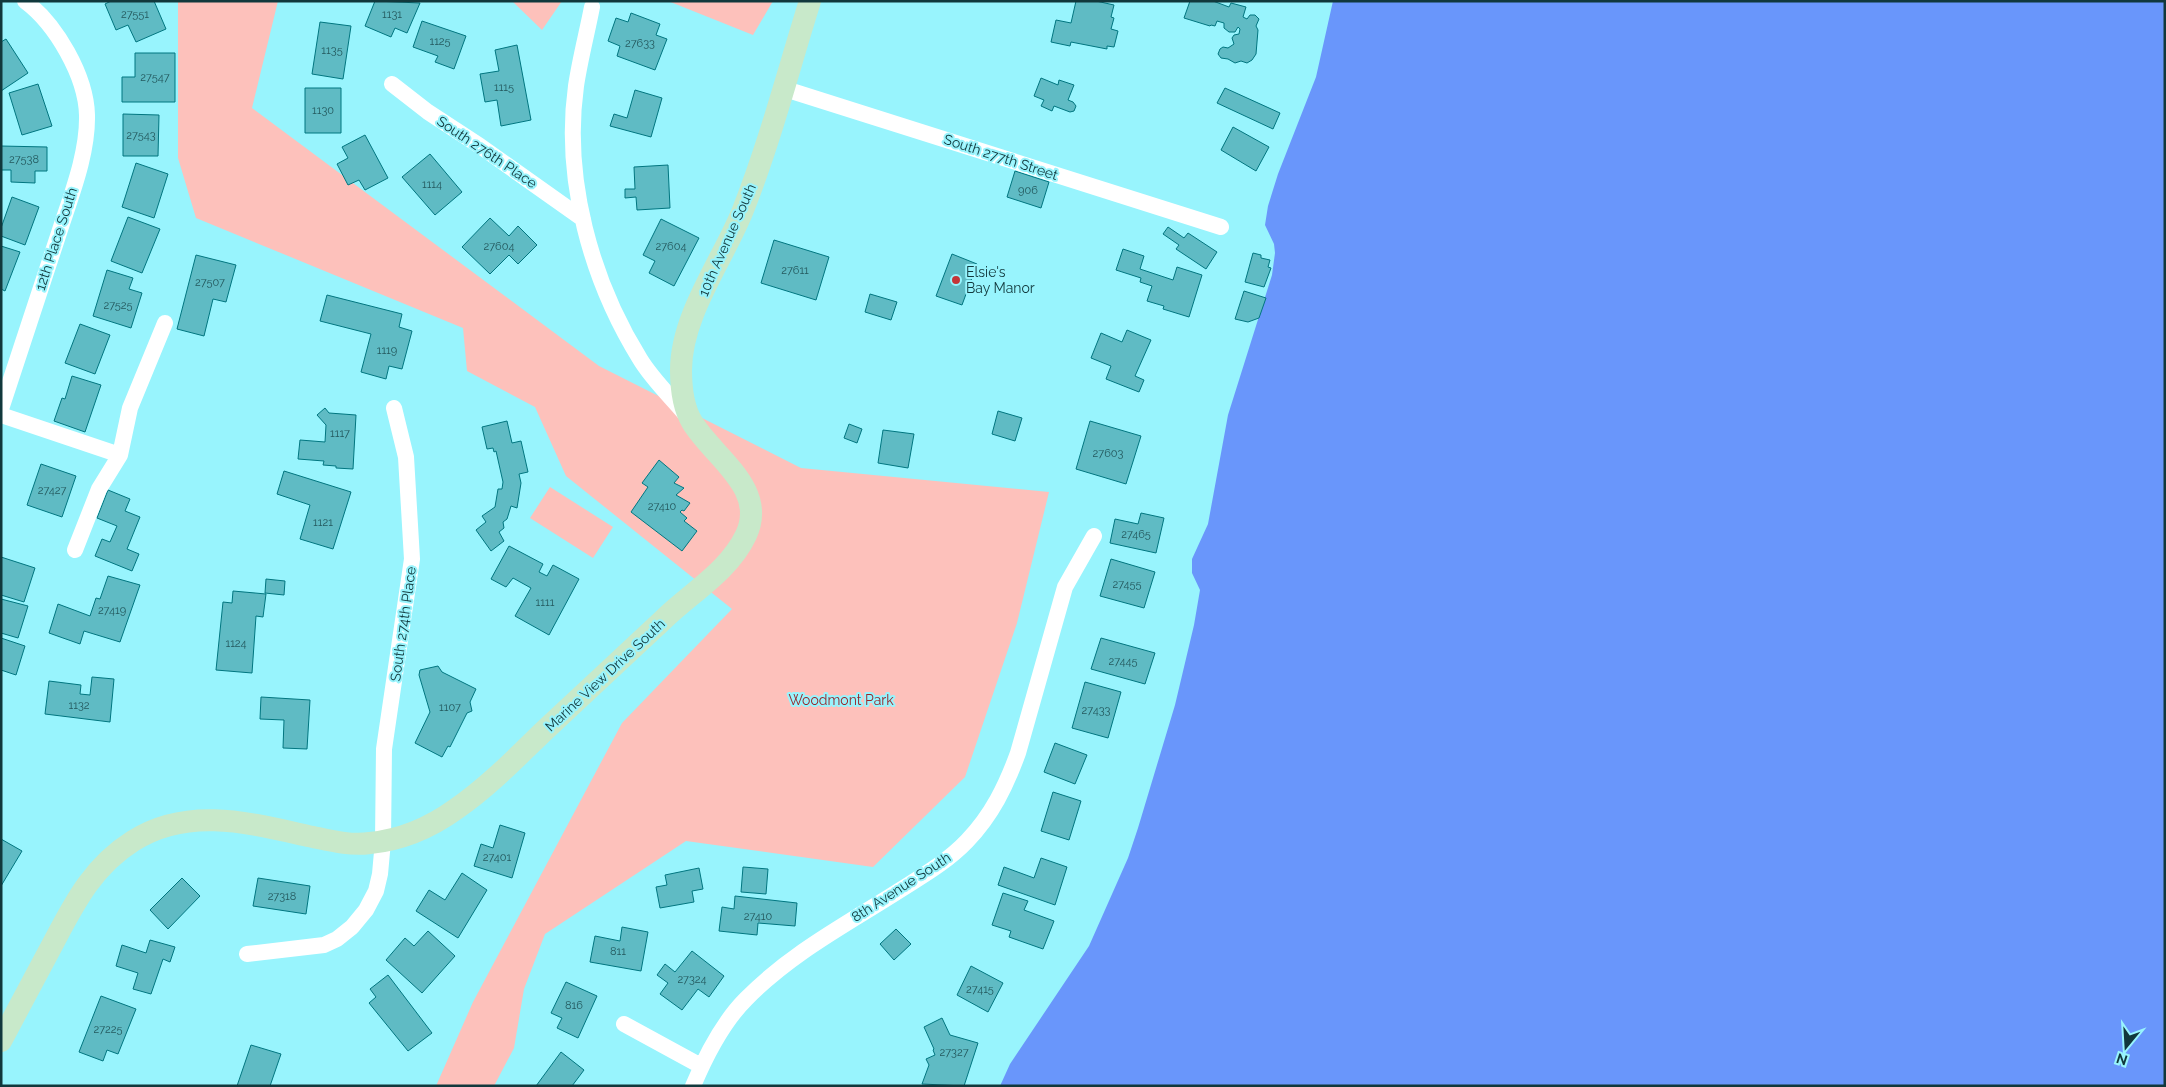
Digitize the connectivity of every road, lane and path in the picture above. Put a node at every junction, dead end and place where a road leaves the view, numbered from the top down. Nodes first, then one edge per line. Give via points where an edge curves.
1 (25, 1) edge
2 (810, 1) edge
3 (592, 7) dead end
4 (392, 84) dead end
5 (782, 88) junction
6 (583, 219) junction
7 (1221, 227) dead end
8 (164, 323) dead end
9 (394, 408) dead end
10 (1, 409) edge
11 (1, 415) edge
12 (692, 422) junction
13 (120, 455) junction
14 (1094, 536) dead end
15 (75, 550) dead end
16 (383, 841) junction
17 (247, 954) dead end
18 (624, 1024) dead end
19 (1, 1041) edge
20 (701, 1066) junction
21 (693, 1086) edge

1 - 10 street, 12th Place South via 48,25 74,68 86,104 85,139 64,216
2 - 5 main road, 10th Avenue South
3 - 6 street, Marine View Drive South via 576,86 573,120
4 - 6 street, South 276th Place
5 - 7 street, South 277th Street
5 - 12 main road, 10th Avenue South via 744,208 687,333 681,381 684,405
6 - 12 street, Marine View Drive South via 602,278 626,333 641,360
8 - 13 street via 130,408
9 - 16 street, South 274th Place via 406,457 412,559 384,749
11 - 13 street
12 - 16 main road, Marine View Drive South via 735,474 748,496 749,527 732,558 517,758 457,808 430,825
13 - 15 street via 99,489
14 - 20 street, 8th Avenue South via 1065,587 1018,753 992,810 967,842 947,860 834,930 761,984 733,1015
16 - 17 street, South 274th Place via 376,891 352,927 324,945
16 - 19 main road, Marine View Drive South via 339,843 249,823 213,820 187,821 159,828 135,840 95,874 78,896
18 - 20 street
20 - 21 street, 8th Avenue South

